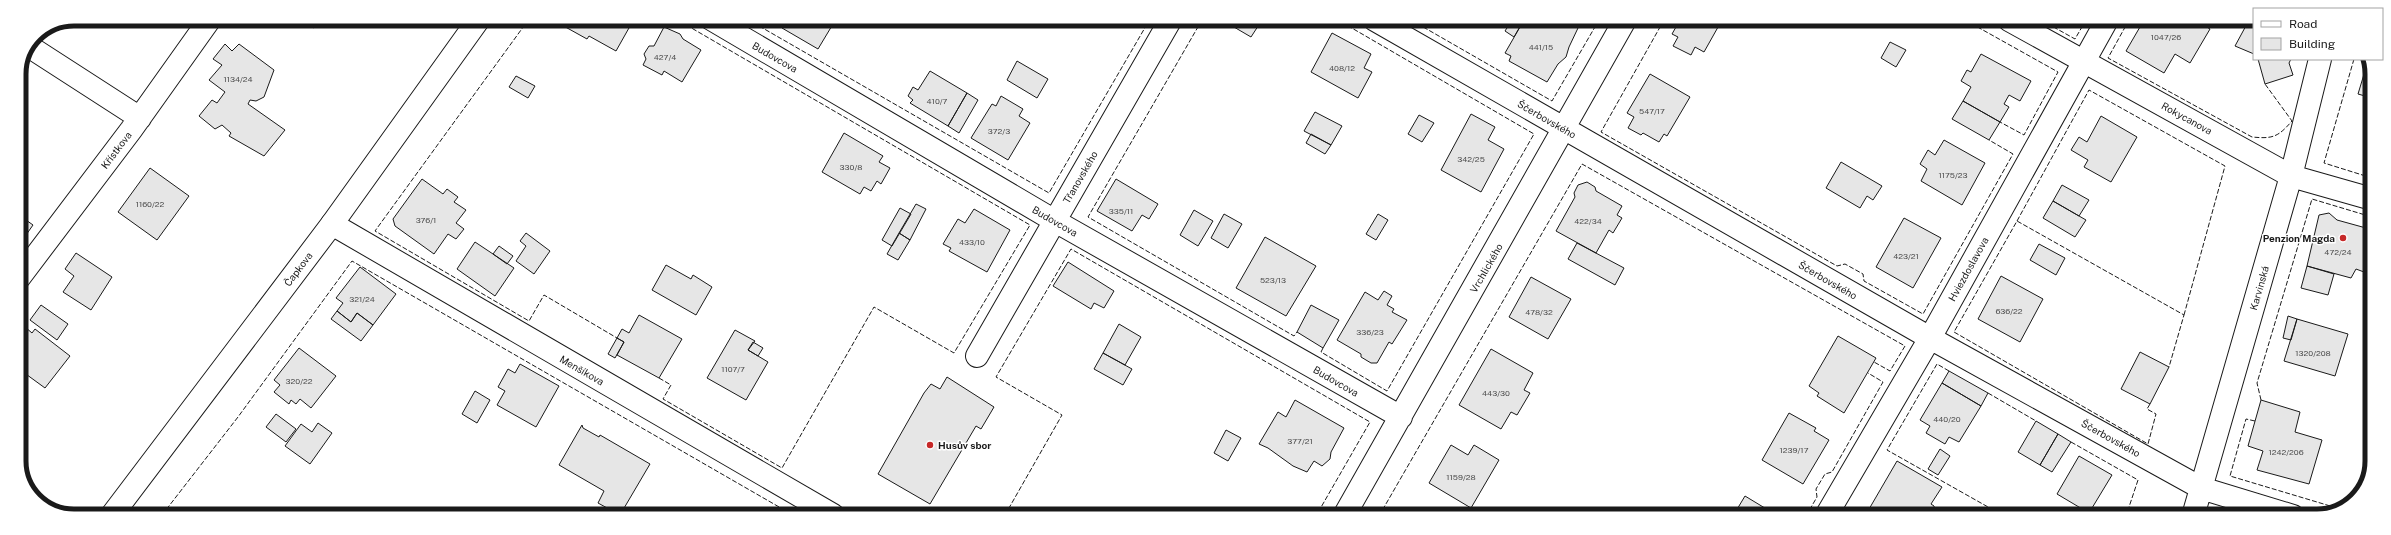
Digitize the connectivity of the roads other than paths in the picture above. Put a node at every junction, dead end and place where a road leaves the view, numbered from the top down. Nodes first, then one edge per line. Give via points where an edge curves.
1 (205, 26) edge
2 (474, 26) edge
3 (723, 26) edge
4 (1168, 26) edge
5 (1385, 26) edge
6 (1622, 26) edge
7 (2020, 26) edge
8 (2104, 26) edge
9 (33, 49) edge
10 (2320, 60) edge
11 (2084, 62) junction
12 (140, 118) junction
13 (1565, 130) junction
14 (2291, 176) junction
15 (2365, 197) edge
16 (1055, 221) junction
17 (332, 224) junction
18 (26, 269) edge
19 (1930, 338) junction
20 (977, 356) dead end
21 (1401, 417) junction
22 (2201, 488) junction
23 (117, 509) edge
24 (823, 509) edge
25 (1348, 509) edge
26 (1830, 509) edge
27 (2195, 509) edge
28 (2270, 509) edge

1 - 12 street, Křístkova
2 - 17 street, Čapkova
3 - 16 street, Budovcova
4 - 16 street, Třanovského
5 - 13 street, Ščerbovského
6 - 13 street, Vrchlického
7 - 11 street, Rokycanova
8 - 11 street, Hviezdoslavova
9 - 12 street
10 - 14 street, Karvinská
11 - 14 street, Rokycanova
11 - 19 street, Hviezdoslavova
12 - 18 street, Křístkova
13 - 19 street, Ščerbovského
13 - 21 street, Vrchlického
14 - 15 street, Rokycanova
14 - 22 street, Karvinská
16 - 20 street, Třanovského
16 - 21 street, Budovcova
17 - 23 street, Čapkova
17 - 24 street, Menšíkova
19 - 22 street, Ščerbovského
19 - 26 street, Hviezdoslavova
21 - 25 street, Vrchlického
22 - 27 street, Karvinská
22 - 28 street, Ščerbovského

